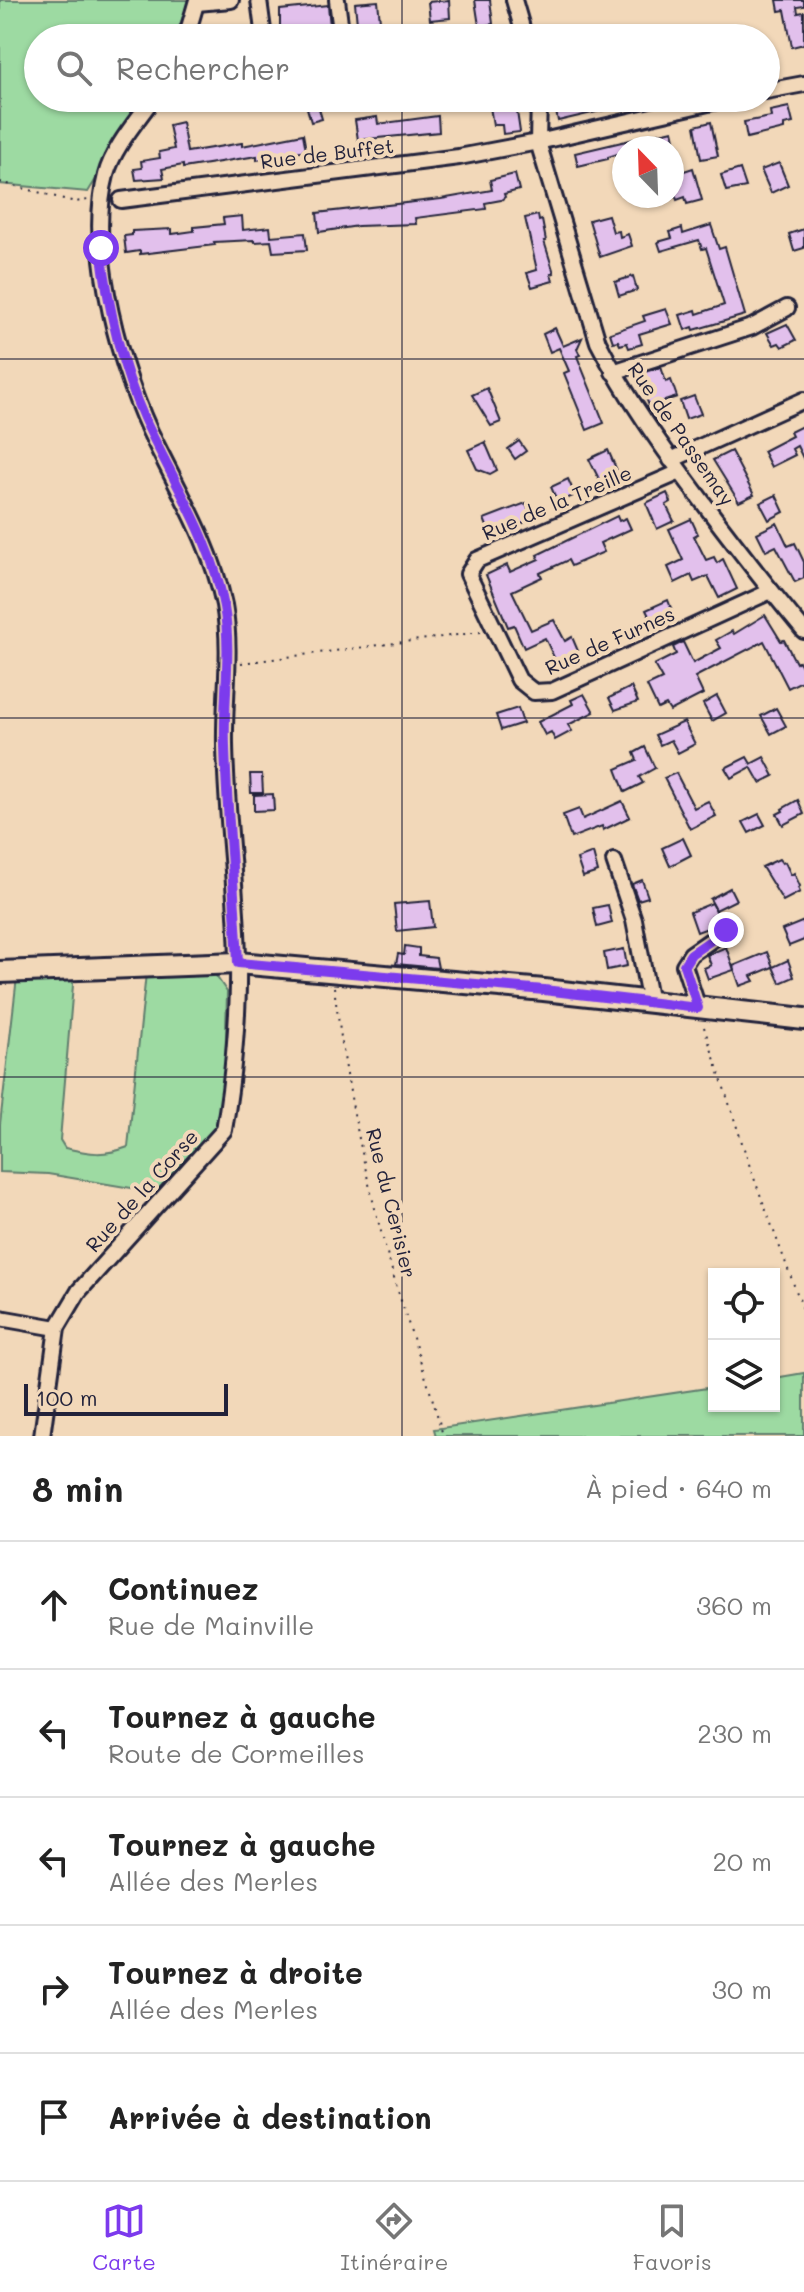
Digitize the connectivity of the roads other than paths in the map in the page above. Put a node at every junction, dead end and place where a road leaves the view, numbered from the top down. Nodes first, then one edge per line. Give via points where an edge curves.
1 (231, 0) edge
2 (259, 0) edge
3 (337, 0) edge
4 (514, 0) edge
5 (197, 2) edge
6 (190, 24) edge
7 (262, 24) edge
8 (340, 24) edge
9 (521, 24) edge
10 (804, 84) edge
11 (780, 88) edge
12 (143, 112) edge
13 (539, 112) edge
14 (669, 112) edge
15 (538, 142) junction
16 (121, 200) dead end
17 (787, 308) dead end
18 (613, 372) junction
19 (804, 400) edge
20 (675, 466) junction
21 (771, 591) junction
22 (494, 630) joint
23 (804, 631) edge
24 (614, 861) dead end
25 (726, 930) dead end
26 (238, 963) junction
27 (0, 972) edge
28 (650, 1003) junction
29 (698, 1008) junction
30 (804, 1019) edge
31 (0, 1318) edge
32 (57, 1328) junction
33 (42, 1436) edge

1 - 5 street
2 - 7 street
3 - 8 street
4 - 9 street
5 - 6 street
10 - 11 street
12 - 26 street, Rue de la Corse via 106,174 101,248 120,350 142,415 210,555 224,607 225,743
13 - 15 street, Rue de Passemay
14 - 15 street, Rue de Buffet
15 - 16 street, Rue de Buffet
15 - 18 street, Rue de Passemay via 591,321
17 - 18 street via 752,327
18 - 20 street, Rue de Passemay
19 - 20 street
20 - 21 street, Rue de Passemay
20 - 22 street, Rue de la Treille via 477,560 468,574
21 - 22 street, Rue de Furnes via 552,691 534,692 519,680
21 - 23 street, Rue de Passemay
24 - 28 street via 634,920
25 - 29 street via 684,965
26 - 27 main road
26 - 28 main road
26 - 32 street, Rue de la Corse via 224,1130 79,1291
28 - 29 main road
29 - 30 main road
31 - 32 street
32 - 33 street, Rue de la Corse

